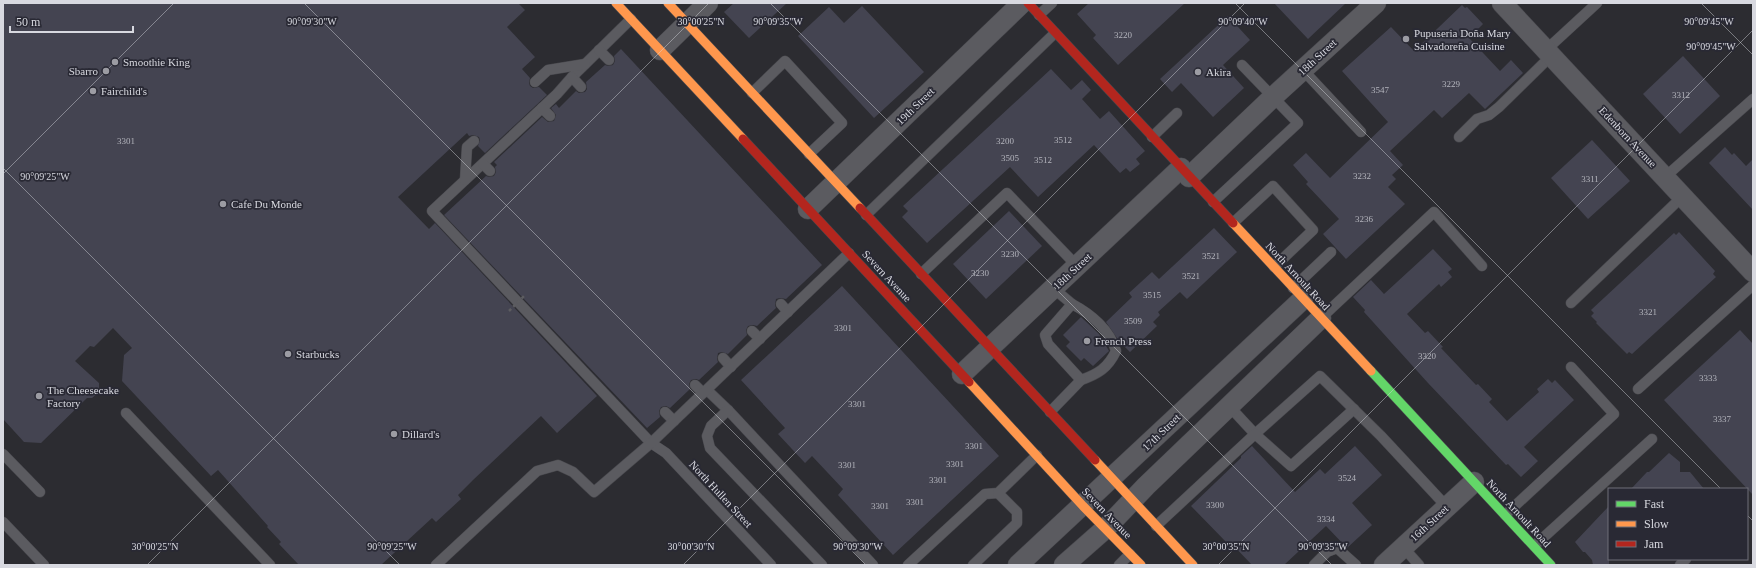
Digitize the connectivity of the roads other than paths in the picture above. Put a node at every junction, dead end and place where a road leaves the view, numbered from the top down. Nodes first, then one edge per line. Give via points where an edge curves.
1 (616, 3) edge
2 (668, 3) edge
3 (708, 3) edge
4 (1022, 3) edge
5 (1028, 3) edge
6 (1052, 3) edge
7 (1375, 3) edge
8 (1502, 3) edge
9 (1597, 3) edge
10 (1039, 15) junction
11 (631, 19) junction
12 (687, 23) junction
13 (1055, 33) junction
14 (599, 50) junction
15 (660, 50) junction
16 (1549, 53) junction
17 (609, 60) dead end
18 (585, 64) junction
19 (1242, 64) dead end
20 (1303, 70) junction
21 (572, 77) junction
22 (535, 82) dead end
23 (581, 87) dead end
24 (752, 93) junction
25 (1273, 97) junction
26 (1753, 99) edge
27 (542, 108) junction
28 (1177, 113) dead end
29 (550, 116) dead end
30 (1362, 132) dead end
31 (512, 136) junction
32 (1152, 137) junction
33 (1459, 137) dead end
34 (474, 141) dead end
35 (520, 143) dead end
36 (809, 154) junction
37 (483, 164) junction
38 (490, 171) dead end
39 (1185, 172) junction
40 (1665, 177) junction
41 (465, 180) junction
42 (836, 183) junction
43 (453, 191) junction
44 (1683, 196) junction
45 (461, 199) dead end
46 (1213, 202) junction
47 (808, 209) junction
48 (866, 214) junction
49 (1233, 223) junction
50 (1331, 252) dead end
51 (849, 253) junction
52 (1077, 266) junction
53 (1482, 266) dead end
54 (1274, 267) junction
55 (1753, 272) edge
56 (921, 274) junction
57 (1753, 285) edge
58 (1053, 288) junction
59 (1298, 293) junction
60 (1571, 303) dead end
61 (781, 304) dead end
62 (1072, 304) junction
63 (788, 312) junction
64 (1321, 318) junction
65 (752, 331) dead end
66 (760, 339) junction
67 (990, 348) junction
68 (723, 358) dead end
69 (731, 367) junction
70 (1571, 367) dead end
71 (962, 374) junction
72 (1081, 380) junction
73 (695, 385) dead end
74 (1638, 389) dead end
75 (705, 392) junction
76 (1230, 406) junction
77 (1354, 409) junction
78 (728, 410) junction
79 (665, 412) dead end
80 (1050, 412) junction
81 (126, 413) dead end
82 (674, 421) junction
83 (1255, 434) junction
84 (1652, 439) dead end
85 (651, 443) junction
86 (3, 454) edge
87 (1036, 455) junction
88 (1112, 479) junction
89 (1474, 482) junction
90 (40, 492) dead end
91 (998, 493) junction
92 (1132, 500) junction
93 (1083, 506) junction
94 (1447, 507) junction
95 (1505, 515) junction
96 (3, 522) edge
97 (1156, 526) junction
98 (1106, 528) junction
99 (1534, 546) junction
100 (1403, 548) junction
101 (1130, 554) junction
102 (44, 565) edge
103 (270, 565) edge
104 (436, 565) edge
105 (771, 565) edge
106 (822, 565) edge
107 (873, 565) edge
108 (908, 565) edge
109 (973, 565) edge
110 (1018, 565) edge
111 (1064, 565) edge
112 (1119, 565) edge
113 (1141, 565) edge
114 (1193, 565) edge
115 (1314, 565) edge
116 (1356, 565) edge
117 (1384, 565) edge
118 (1419, 565) edge
119 (1551, 565) edge

1 - 11 street, Severn Avenue
2 - 12 street
3 - 12 street
4 - 42 street, 19th Street
5 - 10 street, North Arnoult Road
6 - 10 lane
7 - 20 street, 18th Street
8 - 16 street, Edenborn Avenue
9 - 16 lane
10 - 13 street, North Arnoult Road
11 - 14 lane
11 - 15 street, Severn Avenue
12 - 15 street
12 - 24 street
13 - 32 street, North Arnoult Road
13 - 48 lane
14 - 17 lane
14 - 18 lane
15 - 47 street, Severn Avenue
16 - 33 lane via 1499,106 1489,115 1477,119
16 - 40 street, Edenborn Avenue
18 - 21 lane
18 - 22 lane via 548,70
19 - 25 lane
20 - 25 street, 18th Street
20 - 30 lane
21 - 23 lane
21 - 27 lane
24 - 36 street
24 - 36 lane via 785,61 842,123
25 - 39 street, 18th Street
25 - 46 lane via 1298,123
26 - 40 lane
27 - 29 lane
27 - 31 lane
28 - 32 lane
31 - 35 lane
31 - 37 lane
32 - 39 street, North Arnoult Road
34 - 41 lane via 467,147
36 - 42 street
37 - 38 lane
37 - 41 lane
39 - 46 street, North Arnoult Road
39 - 52 street, 18th Street
40 - 44 street, Edenborn Avenue
41 - 43 lane
42 - 47 street, 19th Street
42 - 48 street
43 - 45 lane
43 - 85 lane, North Hullen Street via 432,211
44 - 55 street, Edenborn Avenue
44 - 60 lane
46 - 49 street, North Arnoult Road
47 - 51 street, Severn Avenue
48 - 56 street
49 - 54 street, North Arnoult Road
49 - 54 lane via 1273,186 1313,230
50 - 59 lane
51 - 63 lane via 814,279
51 - 71 street, Severn Avenue
52 - 56 lane via 1007,193
52 - 58 street, 18th Street
53 - 64 lane via 1434,212
54 - 59 street, North Arnoult Road
56 - 67 street
57 - 74 lane
58 - 62 lane
58 - 67 street, 18th Street
59 - 64 street, North Arnoult Road
59 - 88 street, 17th Street
61 - 63 lane
62 - 72 lane via 1045,335 1048,344
62 - 72 lane via 1087,312 1113,340 1116,351 1111,361 1097,374
63 - 66 lane
64 - 76 street
64 - 89 street, North Arnoult Road
65 - 66 lane
66 - 69 lane
67 - 71 street, 18th Street
67 - 80 street
68 - 69 lane
69 - 75 lane
70 - 95 lane via 1614,414
71 - 87 street, Severn Avenue
72 - 80 lane
73 - 75 lane
75 - 78 lane
75 - 82 lane
76 - 83 lane
76 - 92 street
77 - 83 lane via 1291,466
77 - 83 lane via 1320,376
77 - 94 lane
78 - 106 lane via 711,426 707,436 710,448
78 - 107 lane
79 - 82 lane
80 - 88 street
81 - 103 lane
82 - 85 lane
83 - 97 lane
84 - 99 lane
85 - 104 lane via 594,492 573,472 558,465 537,471
85 - 105 lane, North Hullen Street via 666,453
86 - 90 lane
87 - 91 lane
87 - 93 street, Severn Avenue
88 - 92 street
88 - 93 street, 17th Street
89 - 94 street, 16th Street
89 - 95 street, North Arnoult Road
91 - 108 lane via 985,494
91 - 109 lane via 1017,512 1017,523
92 - 97 street
92 - 98 street
93 - 98 street, Severn Avenue
93 - 110 street, 17th Street
94 - 100 street, 16th Street
95 - 99 street, North Arnoult Road
96 - 102 lane
97 - 114 street
98 - 101 street, Severn Avenue
98 - 111 street
99 - 119 street, North Arnoult Road
100 - 117 street, 16th Street
100 - 118 lane
101 - 112 lane
101 - 113 street, Severn Avenue
115 - 116 lane via 1327,552 1337,548

